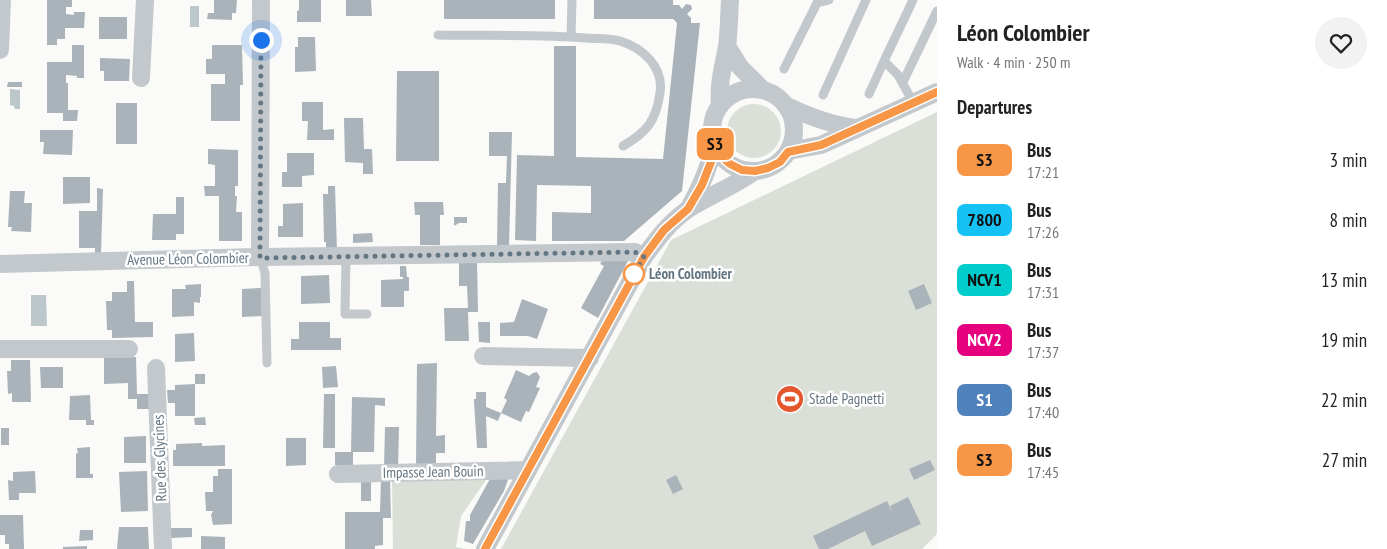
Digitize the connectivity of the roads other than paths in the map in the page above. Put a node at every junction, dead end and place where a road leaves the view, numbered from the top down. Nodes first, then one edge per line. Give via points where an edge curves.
1 (2, 0) edge
2 (146, 0) edge
3 (261, 0) edge
4 (572, 0) edge
5 (730, 0) edge
6 (829, 0) edge
7 (866, 0) edge
8 (913, 0) edge
9 (937, 11) edge
10 (438, 35) dead end
11 (571, 37) junction
12 (727, 46) junction
13 (0, 50) edge
14 (884, 61) junction
15 (784, 69) dead end
16 (141, 78) dead end
17 (903, 82) junction
18 (763, 90) junction
19 (937, 92) edge
20 (869, 94) dead end
21 (823, 95) dead end
22 (912, 102) junction
23 (720, 106) junction
24 (787, 106) junction
25 (857, 128) junction
26 (715, 144) junction
27 (623, 146) dead end
28 (788, 152) junction
29 (755, 171) junction
30 (688, 209) junction
31 (346, 256) junction
32 (644, 257) junction
33 (260, 258) junction
34 (0, 264) edge
35 (367, 314) dead end
36 (0, 349) edge
37 (129, 349) dead end
38 (483, 356) dead end
39 (590, 358) junction
40 (268, 363) dead end
41 (156, 368) dead end
42 (528, 470) junction
43 (338, 474) dead end
44 (163, 549) edge
45 (485, 549) edge

1 - 13 street
2 - 16 street
3 - 33 street
4 - 11 lane
5 - 12 street
6 - 15 lane via 816,3
7 - 21 lane
8 - 14 lane
9 - 17 lane
10 - 11 lane
11 - 27 lane via 619,40 642,50 655,66 661,85 658,108 639,136
12 - 18 street via 740,67
12 - 23 street via 721,73
14 - 17 lane
14 - 20 lane
17 - 22 lane
18 - 23 street via 739,91
18 - 24 street via 781,98
19 - 22 street
22 - 25 street
23 - 26 street via 712,131
24 - 25 street via 818,120
24 - 28 street via 794,120 794,136
25 - 28 street via 821,145
26 - 29 street via 730,164 742,170
26 - 30 street via 702,185
28 - 29 street via 780,162
29 - 30 street
30 - 32 street via 664,230
31 - 32 street, Avenue Léon Colombier via 635,252
31 - 33 street, Avenue Léon Colombier
31 - 35 lane via 345,314
32 - 39 street
33 - 34 street, Avenue Léon Colombier
33 - 40 lane via 265,273
36 - 37 street
38 - 39 street
39 - 42 street
41 - 44 street, Rue des Glycines
42 - 43 street, Impasse Jean Bouin
42 - 45 street

